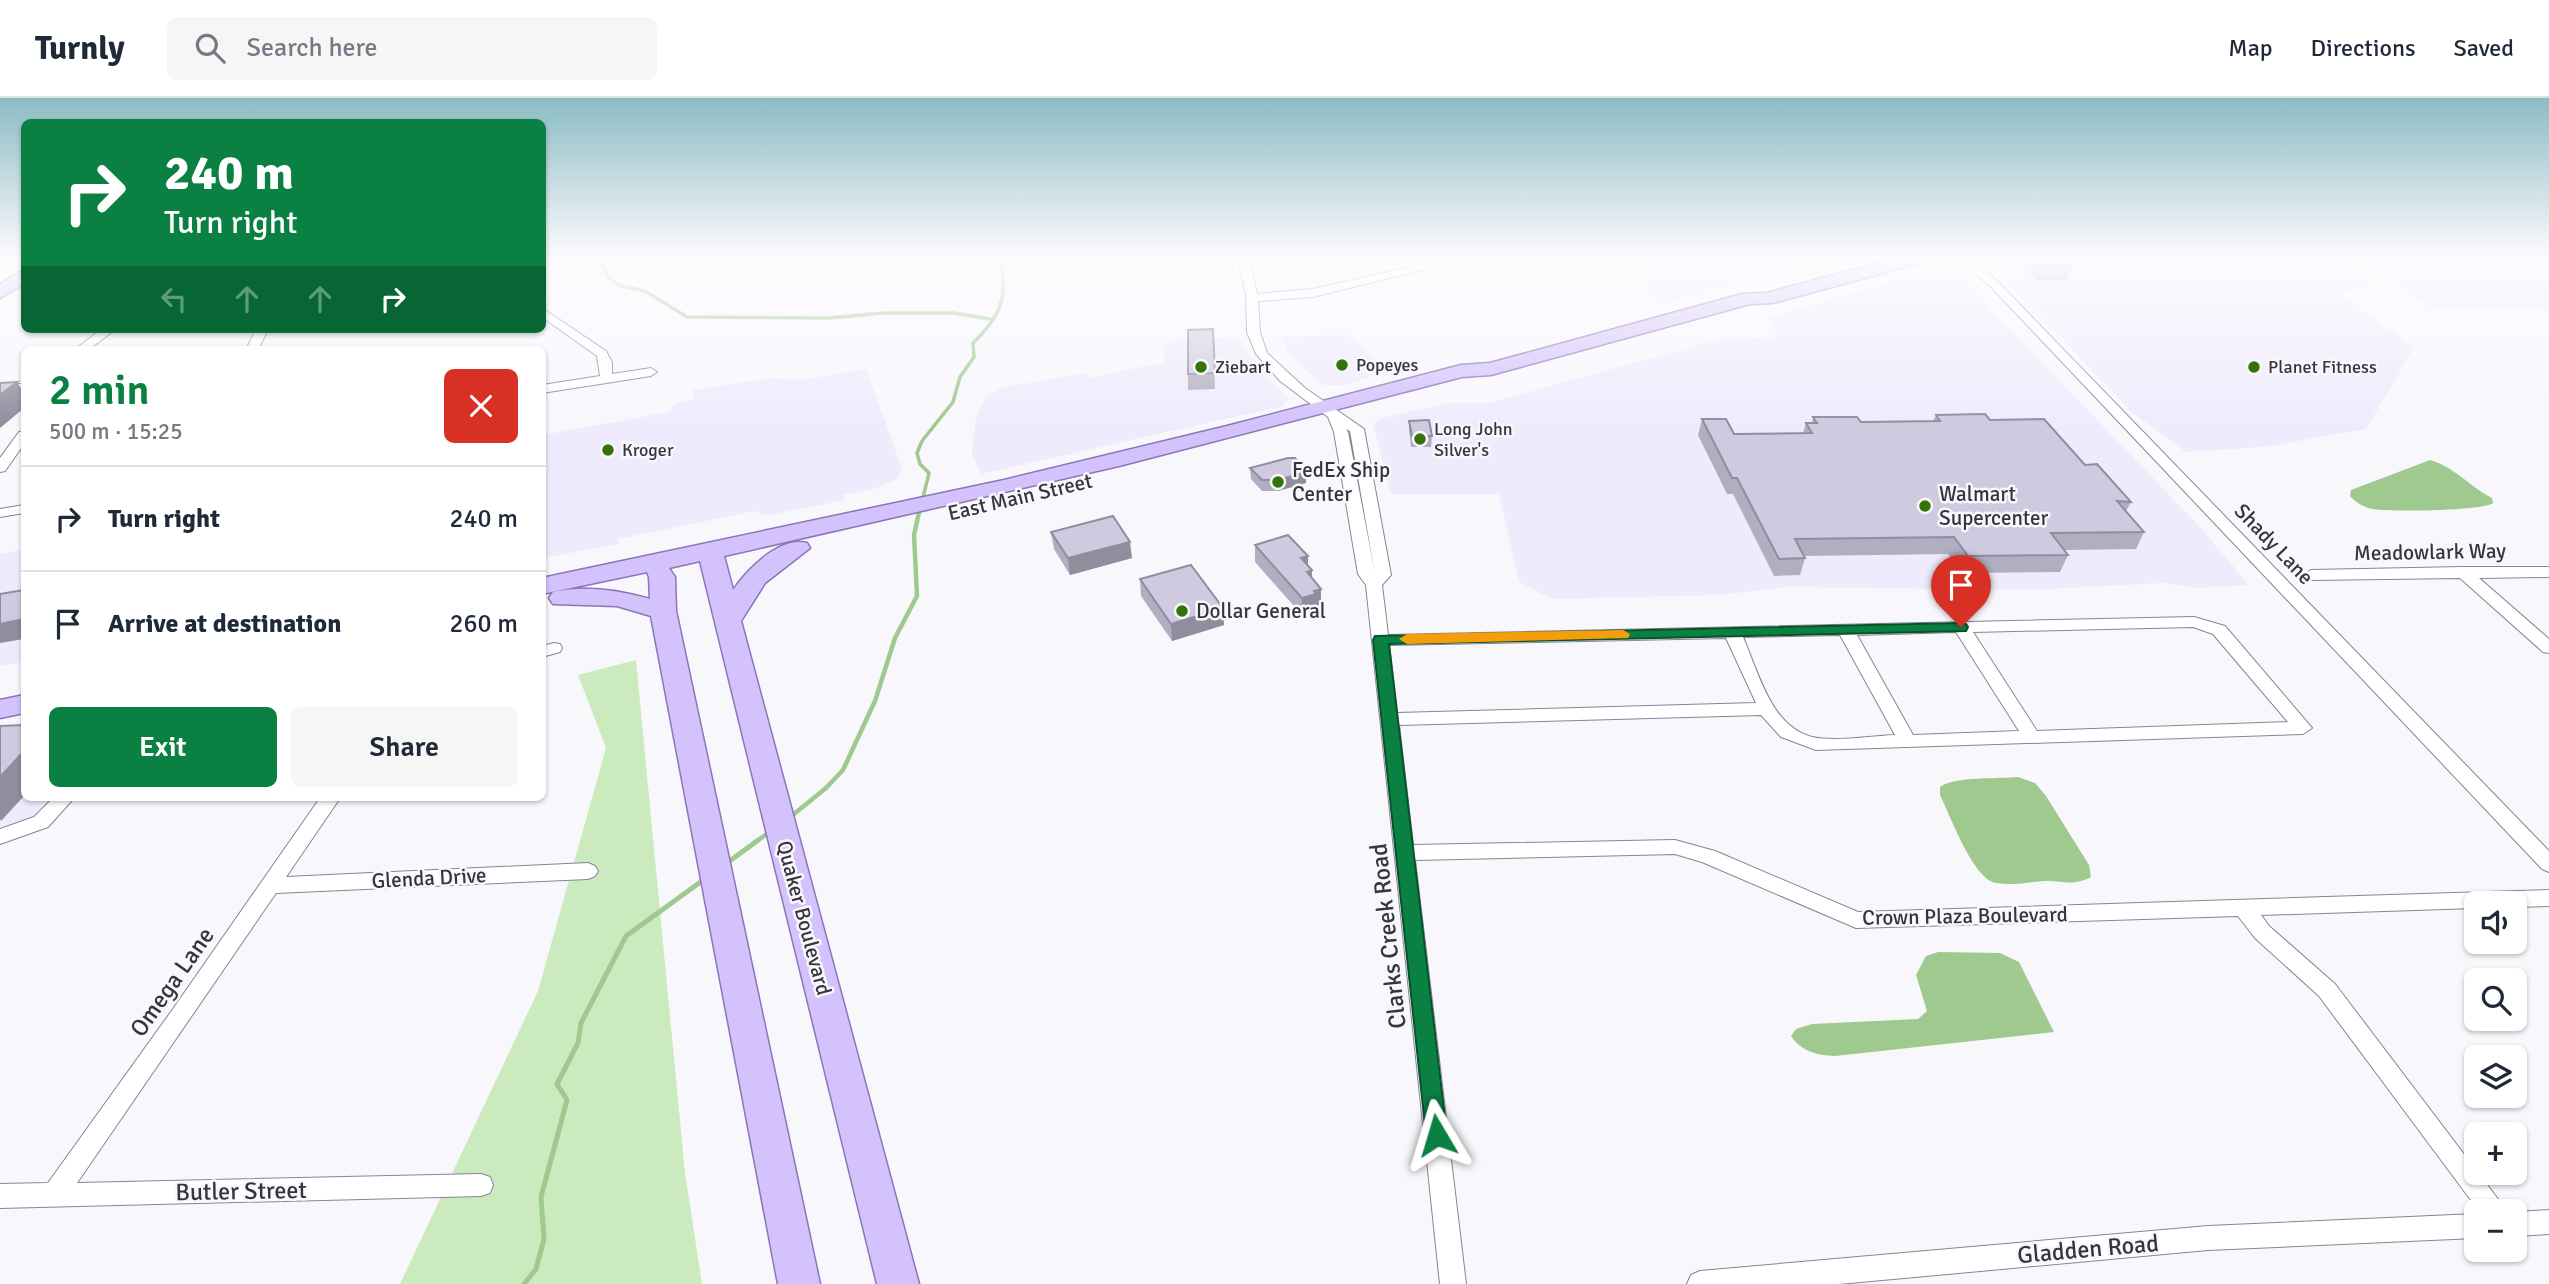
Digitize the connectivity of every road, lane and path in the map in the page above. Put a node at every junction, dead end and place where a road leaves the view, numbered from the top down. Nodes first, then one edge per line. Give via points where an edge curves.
1 (1252, 313) edge
2 (1693, 313) edge
3 (2022, 313) edge
4 (546, 314) edge
5 (104, 333) edge
6 (86, 346) edge
7 (651, 372) dead end
8 (606, 379) junction
9 (546, 388) edge
10 (1328, 413) junction
11 (21, 439) edge
12 (0, 468) edge
13 (21, 510) edge
14 (0, 513) edge
15 (893, 520) junction
16 (798, 548) junction
17 (712, 560) junction
18 (658, 571) junction
19 (2463, 572) junction
20 (2549, 572) edge
21 (2311, 575) dead end
22 (549, 595) edge
23 (663, 611) junction
24 (729, 619) junction
25 (1961, 627) junction
26 (1846, 630) junction
27 (1732, 632) junction
28 (1380, 640) junction
29 (2549, 648) edge
30 (21, 688) edge
31 (0, 692) edge
32 (21, 705) edge
33 (0, 709) edge
34 (1767, 709) junction
35 (1390, 719) junction
36 (2032, 737) junction
37 (1907, 741) junction
38 (62, 801) edge
39 (328, 801) edge
40 (0, 837) edge
41 (1406, 853) junction
42 (2549, 864) edge
43 (588, 871) dead end
44 (270, 886) junction
45 (2549, 898) edge
46 (2244, 908) junction
47 (481, 1185) dead end
48 (54, 1195) junction
49 (0, 1196) edge
50 (2485, 1199) edge
51 (2549, 1222) edge
52 (2527, 1223) edge
53 (2464, 1227) edge
54 (799, 1284) edge
55 (898, 1284) edge
56 (1453, 1284) edge
57 (1700, 1284) edge

1 - 10 street via 1260,352
2 - 10 main road, East Main Street via 1491,369 1473,380
3 - 42 street, Shady Lane
4 - 8 street via 602,354
5 - 6 street
7 - 8 street
8 - 9 street
10 - 15 main road, East Main Street
10 - 28 street, Clarks Creek Road via 1341,432 1366,574 1374,584
11 - 12 street
13 - 14 street
15 - 16 main road, East Main Street
15 - 17 main road, East Main Street
16 - 17 main road, East Main Street
16 - 24 main road via 748,583
17 - 18 main road, East Main Street
17 - 24 main road, Quaker Boulevard
18 - 22 main road, East Main Street
18 - 23 main road
19 - 20 street, Meadowlark Way
19 - 21 street, Meadowlark Way
19 - 29 street
22 - 23 main road via 618,598
23 - 54 main road
24 - 55 main road, Quaker Boulevard
25 - 26 street
25 - 36 street
25 - 36 street via 2194,622 2208,626 2219,630 2304,728
26 - 27 street
26 - 37 street
27 - 28 street
27 - 34 street
28 - 35 street, Clarks Creek Road
30 - 31 main road
32 - 33 main road
34 - 35 street
34 - 37 street via 1773,722 1798,740 1816,744
35 - 41 street, Clarks Creek Road
36 - 37 street
38 - 40 street via 41,822
39 - 44 street, Omega Lane
41 - 46 street, Crown Plaza Boulevard via 1675,847 1708,856 1856,920
41 - 56 street, Clarks Creek Road
43 - 44 street, Glenda Drive
44 - 48 street, Omega Lane
45 - 46 street, Crown Plaza Boulevard
46 - 50 street via 2262,932 2327,990
47 - 48 street, Butler Street
48 - 49 street, Butler Street
51 - 52 street
53 - 57 street, Gladden Road via 2219,1237

